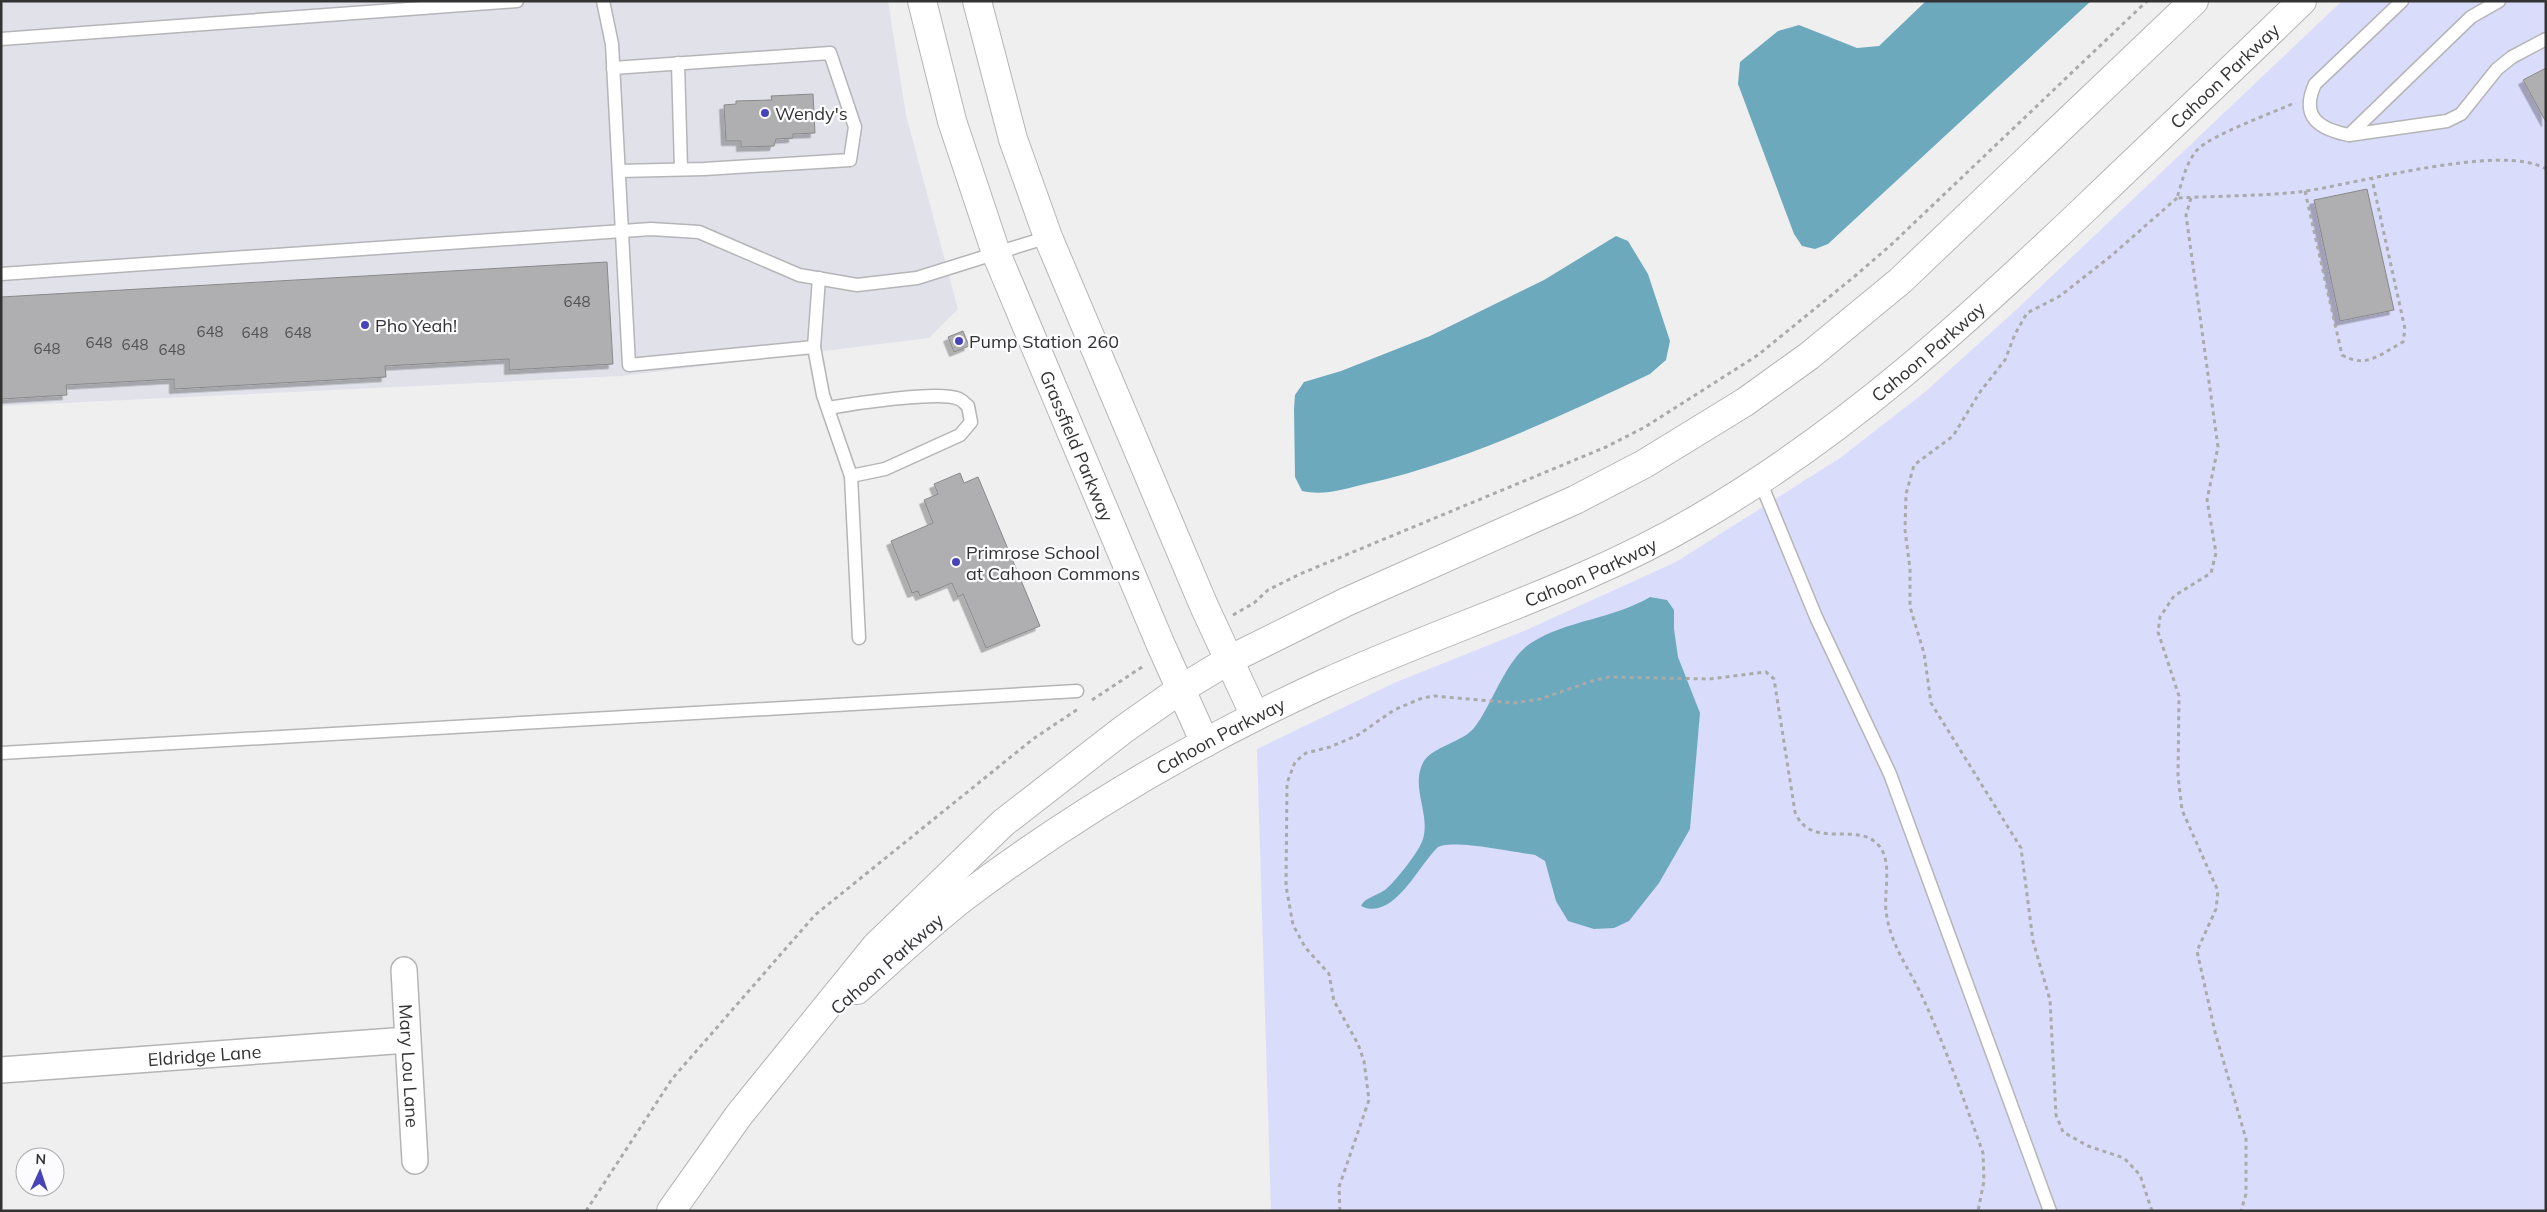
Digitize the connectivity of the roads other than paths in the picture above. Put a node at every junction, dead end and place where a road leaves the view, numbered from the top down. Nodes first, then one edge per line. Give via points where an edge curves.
1 (517, 1) edge
2 (603, 1) edge
3 (922, 1) edge
4 (977, 1) edge
5 (2194, 1) edge
6 (2302, 1) edge
7 (2402, 1) edge
8 (2499, 1) edge
9 (492, 2) edge
10 (1, 39) edge
11 (2546, 39) edge
12 (678, 63) junction
13 (613, 68) junction
14 (2348, 135) junction
15 (681, 169) junction
16 (619, 171) junction
17 (623, 231) junction
18 (1048, 237) junction
19 (996, 253) junction
20 (1, 274) edge
21 (819, 278) junction
22 (814, 347) junction
23 (828, 408) junction
24 (851, 476) junction
25 (1760, 481) junction
26 (859, 638) dead end
27 (1229, 660) junction
28 (1181, 689) junction
29 (1077, 691) dead end
30 (1255, 716) junction
31 (1205, 743) junction
32 (1, 753) edge
33 (404, 970) dead end
34 (806, 1034) junction
35 (407, 1040) junction
36 (1, 1070) edge
37 (415, 1161) dead end
38 (671, 1211) edge
39 (2050, 1211) edge

1 - 9 lane
2 - 13 lane via 612,44
3 - 19 street, Grassfield Parkway via 952,121
4 - 18 street via 1013,139
5 - 27 street, Cahoon Parkway via 1900,281 1809,356 1745,402 1644,464 1575,500 1346,602
6 - 25 street, Cahoon Parkway via 1928,355 1835,430
7 - 14 lane via 2315,84 2309,97 2316,123 2329,131
8 - 14 lane via 2471,17
9 - 10 lane
11 - 14 lane via 2497,69 2461,114 2447,121
12 - 13 lane
12 - 15 lane
12 - 15 lane via 830,53 854,127 850,160
13 - 16 lane
15 - 16 lane
16 - 17 lane
17 - 20 lane
17 - 21 lane via 699,232 799,274
17 - 22 lane via 628,365
18 - 19 lane
18 - 27 street
19 - 21 lane via 917,278 857,286
19 - 28 street, Grassfield Parkway
21 - 22 lane
22 - 23 lane
23 - 24 lane
23 - 24 lane via 871,400 936,397 958,398 968,406 971,422 960,435 885,469
24 - 26 lane
25 - 30 street, Cahoon Parkway via 1676,531 1589,575 1371,663
25 - 39 lane via 1816,617 1890,774
27 - 28 street, Cahoon Parkway
27 - 30 street
28 - 31 street, Grassfield Parkway
28 - 34 street, Cahoon Parkway via 1101,745 1003,823 876,946
29 - 32 lane
30 - 31 street, Cahoon Parkway
31 - 34 street, Cahoon Parkway via 1093,807 1016,859 960,901
33 - 35 street, Mary Lou Lane
34 - 38 street, Cahoon Parkway via 738,1115
35 - 36 street, Eldridge Lane
35 - 37 street, Mary Lou Lane

